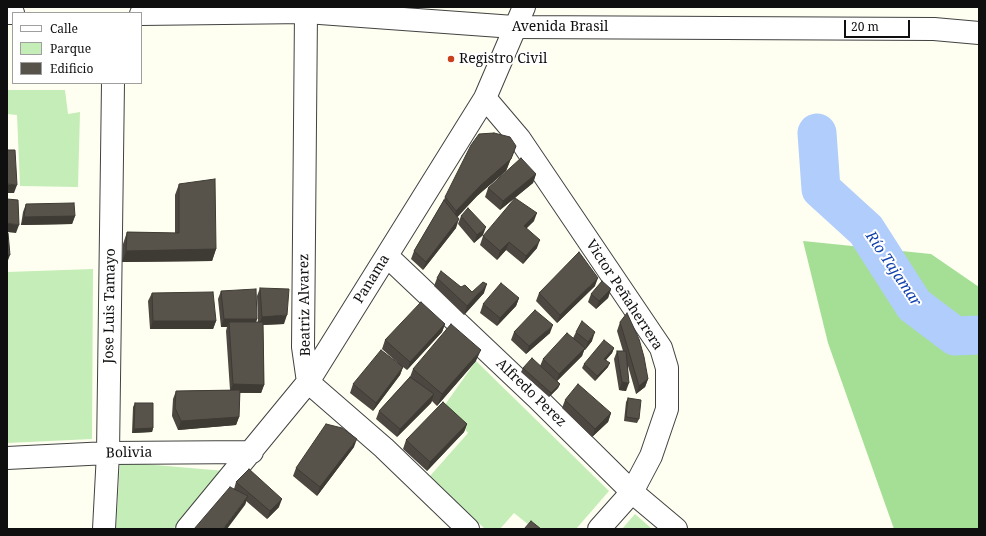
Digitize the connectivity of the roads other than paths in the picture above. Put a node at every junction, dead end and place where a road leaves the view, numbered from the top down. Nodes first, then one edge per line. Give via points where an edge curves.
1 (524, 7) edge
2 (306, 12) junction
3 (142, 14) edge
4 (514, 27) junction
5 (979, 33) edge
6 (113, 84) edge
7 (485, 98) junction
8 (387, 256) junction
9 (308, 382) junction
10 (252, 452) junction
11 (108, 453) junction
12 (7, 458) edge
13 (632, 492) junction
14 (104, 529) edge
15 (187, 529) edge
16 (468, 529) edge
17 (599, 529) edge
18 (676, 529) edge

1 - 4 street, Panama
2 - 3 street, Avenida Brasil
2 - 4 street, Avenida Brasil
2 - 9 street, Beatriz Alvarez via 303,348
4 - 5 street, Avenida Brasil via 934,28
4 - 7 street, Panama
6 - 11 street, Jose Luis Tamayo
7 - 8 street, Panama
7 - 13 street, Victor Peñaherrera via 519,138 661,348 667,368 667,408 652,456
8 - 9 street, Panama
8 - 13 street, Alfredo Perez
9 - 10 street, Panama
9 - 16 street via 384,448
10 - 11 street, Bolivia
10 - 15 street, Panama
11 - 12 street, Bolivia
11 - 14 street, Jose Luis Tamayo
13 - 17 street, Victor Peñaherrera
13 - 18 street, Alfredo Perez

